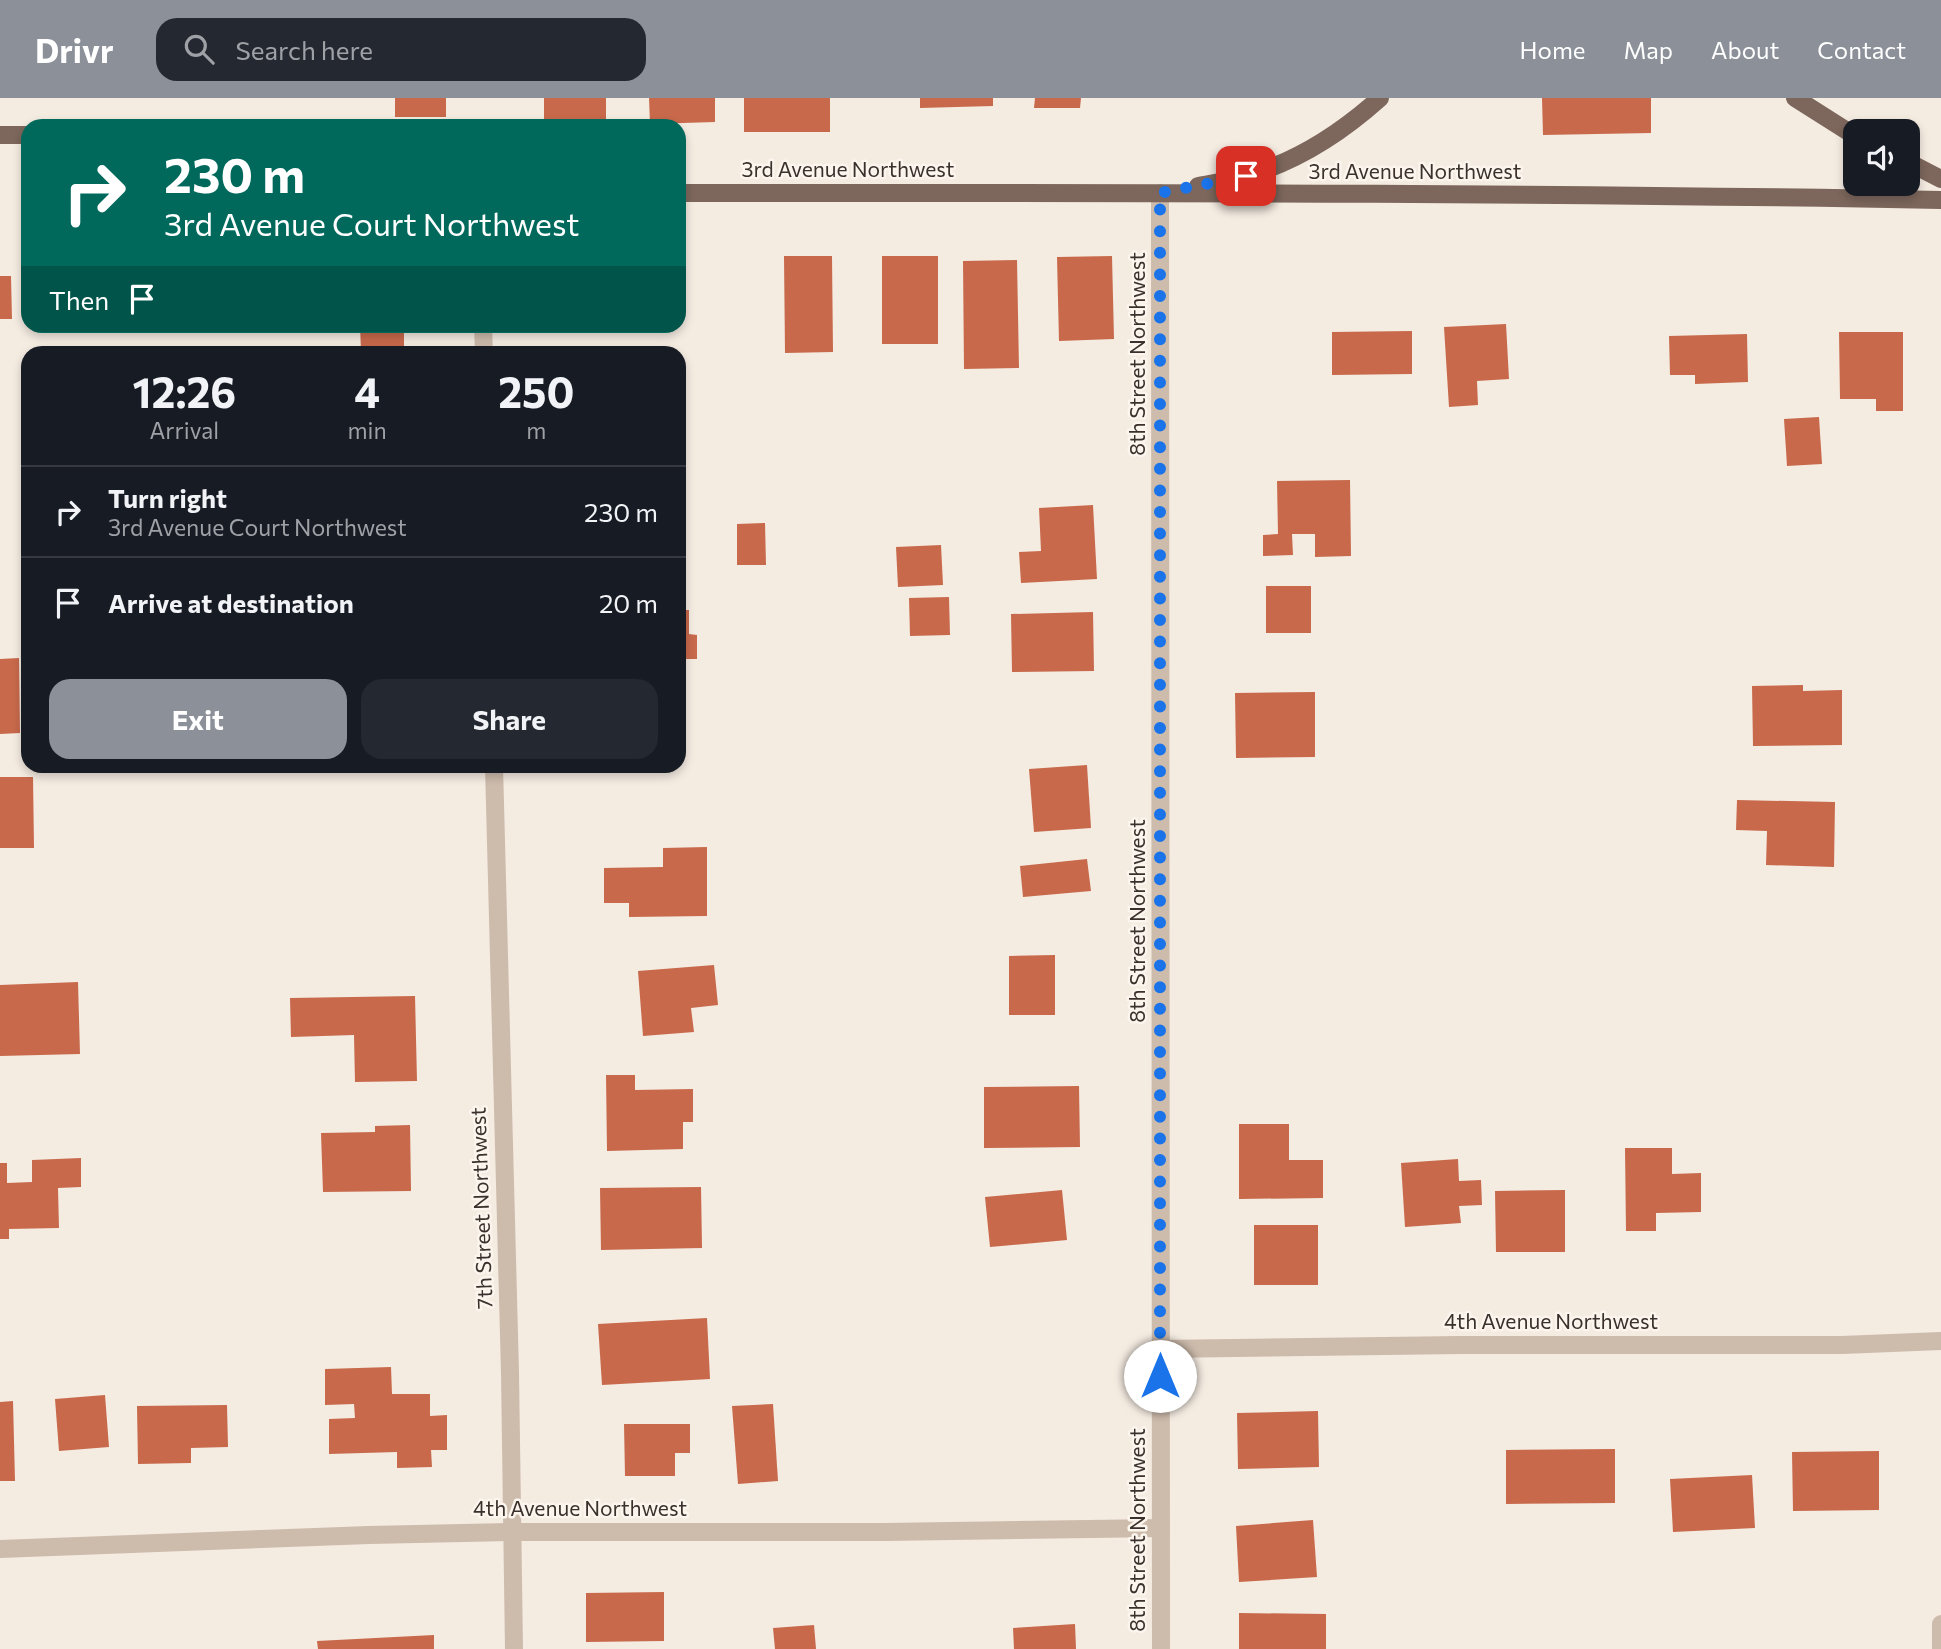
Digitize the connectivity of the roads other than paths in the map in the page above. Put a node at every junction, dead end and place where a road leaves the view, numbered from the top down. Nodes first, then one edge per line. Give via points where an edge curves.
1 (1380, 98) edge
2 (1795, 98) edge
3 (1843, 128) edge
4 (0, 135) edge
5 (21, 135) edge
6 (1920, 168) edge
7 (1941, 179) edge
8 (686, 193) edge
9 (1160, 193) junction
10 (1941, 200) edge
11 (494, 773) edge
12 (1941, 1341) edge
13 (1160, 1349) junction
14 (1161, 1528) junction
15 (512, 1532) junction
16 (0, 1549) edge
17 (1941, 1624) edge
18 (514, 1649) edge
19 (1161, 1649) edge
20 (1941, 1649) edge

1 - 9 main road via 1302,155 1246,176
2 - 3 main road
4 - 5 main road
6 - 7 main road
8 - 9 main road, 3rd Avenue Northwest
9 - 10 main road, 3rd Avenue Northwest
9 - 13 street, 8th Street Northwest
11 - 15 street, 7th Street Northwest
12 - 13 street, 4th Avenue Northwest
13 - 14 street, 8th Street Northwest
14 - 15 street, 4th Avenue Northwest
14 - 19 street, 8th Street Northwest
15 - 16 street, 4th Avenue Northwest
15 - 18 street, 7th Street Northwest
17 - 20 street

